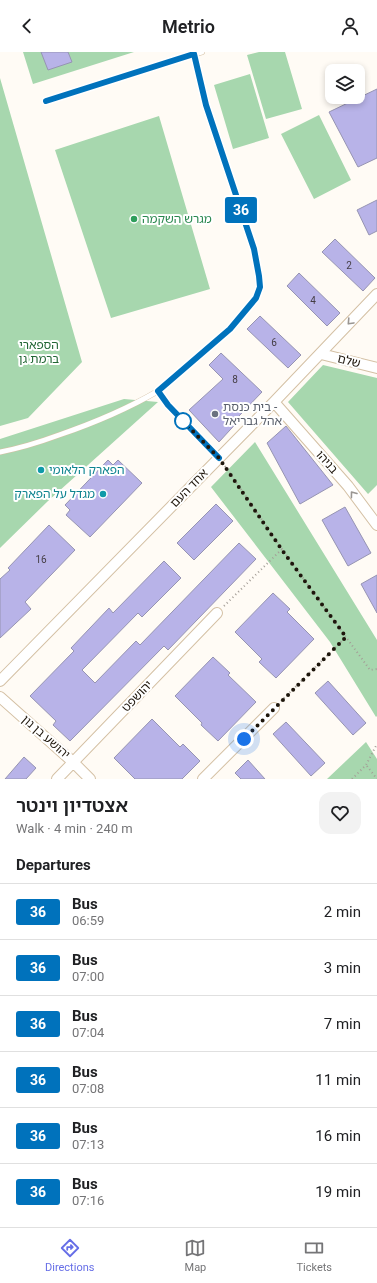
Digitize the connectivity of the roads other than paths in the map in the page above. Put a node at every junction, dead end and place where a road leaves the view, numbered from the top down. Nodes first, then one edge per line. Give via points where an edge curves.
1 (202, 52) edge
2 (194, 54) junction
3 (46, 101) dead end
4 (377, 294) edge
5 (321, 354) junction
6 (377, 368) edge
7 (158, 391) junction
8 (274, 402) junction
9 (0, 452) edge
10 (219, 458) junction
11 (377, 525) edge
12 (217, 613) road end
13 (0, 681) edge
14 (0, 697) edge
15 (274, 708) road end
16 (73, 762) junction
17 (57, 779) edge
18 (90, 779) edge
19 (203, 779) edge

1 - 2 lane
2 - 3 lane
2 - 7 lane via 206,105 254,249 260,287 256,298 230,329
4 -> 5 street, אחד העם
5 - 6 street, שלם
5 - 8 street, אחד העם
7 - 9 lane via 93,423 21,448
7 - 10 lane via 168,405
8 - 10 street, אחד העם
11 -> 8 street, בניהו via 348,486
10 - 13 street, אחד העם
12 - 16 street, יהושפט
14 - 16 street, יהושע בן נון
15 - 19 street
16 - 17 street, יהושפט
16 - 18 street, יהושע בן נון

